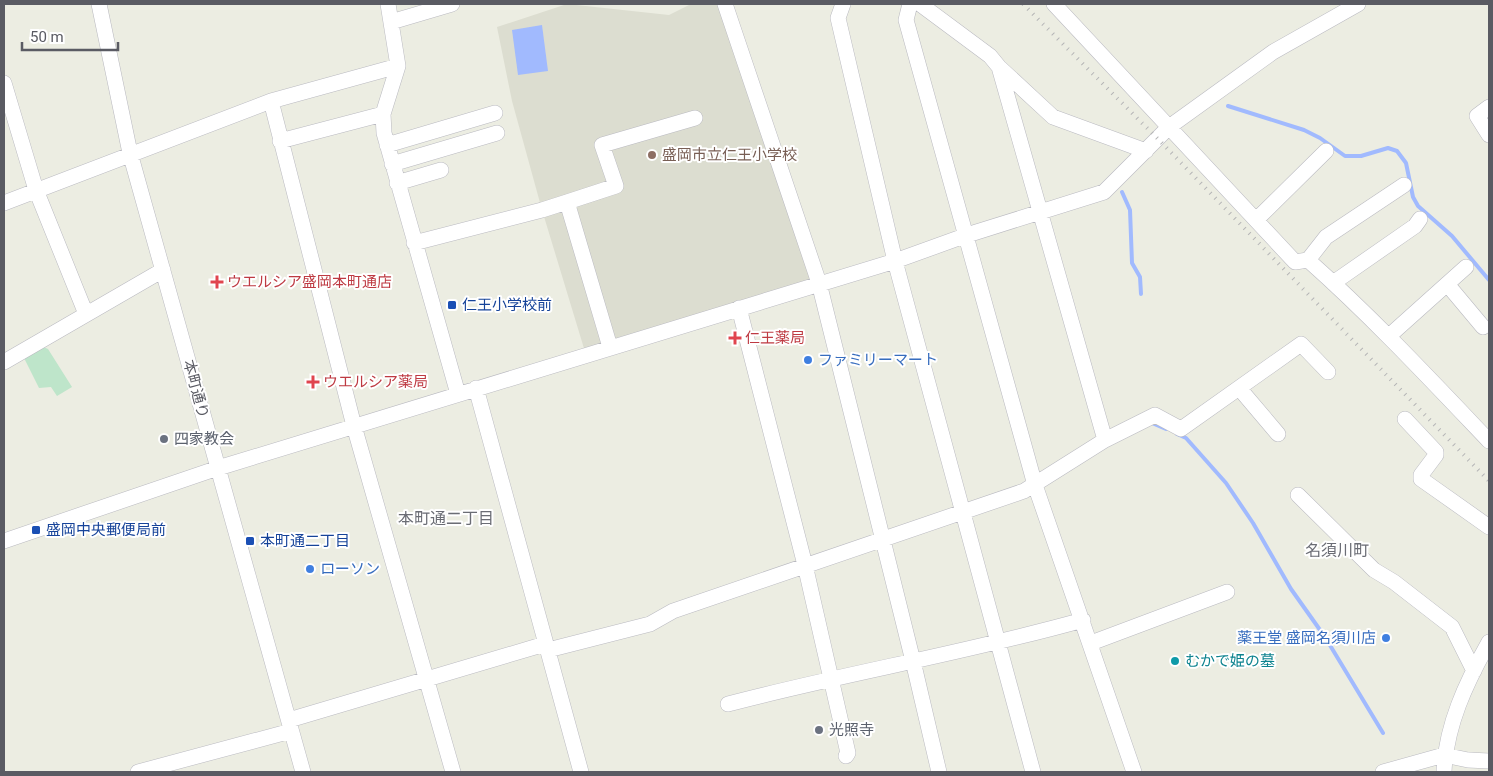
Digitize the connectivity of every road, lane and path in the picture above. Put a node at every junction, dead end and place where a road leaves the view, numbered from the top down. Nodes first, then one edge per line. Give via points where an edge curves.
1 (99, 4) edge
2 (388, 4) edge
3 (452, 4) edge
4 (725, 4) edge
5 (843, 4) edge
6 (910, 4) edge
7 (920, 4) edge
8 (1054, 4) edge
9 (1358, 4) edge
10 (390, 22) junction
11 (398, 66) junction
12 (1000, 68) junction
13 (4, 84) edge
14 (271, 101) junction
15 (1489, 107) edge
16 (495, 113) dead end
17 (383, 114) junction
18 (695, 118) dead end
19 (1169, 127) junction
20 (497, 133) dead end
21 (1489, 136) edge
22 (280, 141) junction
23 (387, 145) junction
24 (1146, 151) junction
25 (1326, 151) dead end
26 (130, 153) junction
27 (392, 164) junction
28 (440, 170) dead end
29 (397, 183) junction
30 (1404, 185) dead end
31 (36, 190) junction
32 (567, 202) junction
33 (4, 203) edge
34 (1040, 214) junction
35 (1420, 218) dead end
36 (1256, 220) junction
37 (967, 235) junction
38 (414, 243) junction
39 (1308, 260) junction
40 (895, 261) junction
41 (1466, 267) dead end
42 (163, 270) junction
43 (819, 283) junction
44 (1333, 283) junction
45 (1447, 284) junction
46 (739, 308) junction
47 (86, 314) junction
48 (1483, 327) dead end
49 (1389, 336) junction
50 (610, 347) junction
51 (4, 362) edge
52 (1328, 372) dead end
53 (476, 388) junction
54 (1239, 388) junction
55 (458, 394) junction
56 (1405, 420) dead end
57 (354, 426) junction
58 (1278, 434) dead end
59 (1104, 440) junction
60 (1489, 441) edge
61 (218, 468) junction
62 (1035, 485) junction
63 (1298, 495) dead end
64 (963, 510) junction
65 (1489, 527) edge
66 (882, 538) junction
67 (4, 541) edge
68 (805, 565) junction
69 (1227, 592) dead end
70 (1084, 620) junction
71 (1489, 642) edge
72 (1091, 643) junction
73 (999, 644) junction
74 (546, 647) junction
75 (913, 661) junction
76 (1474, 671) junction
77 (427, 678) junction
78 (830, 679) junction
79 (728, 704) dead end
80 (290, 726) junction
81 (1444, 755) junction
82 (846, 756) dead end
83 (1489, 762) edge
84 (138, 772) edge
85 (303, 772) edge
86 (453, 772) edge
87 (581, 772) edge
88 (939, 772) edge
89 (1034, 772) edge
90 (1134, 772) edge
91 (1384, 772) edge
92 (1444, 772) edge

1 - 26 street, 本町通り
2 - 10 street
3 - 10 street
4 - 43 street
5 - 40 street via 838,18
6 - 37 street via 906,20
7 - 12 street via 990,56
8 - 19 street
9 - 19 street via 1273,52
10 - 11 street
11 - 14 street
11 - 17 street
12 - 24 street via 1054,117
12 - 34 street
13 - 31 street
14 - 22 street
14 - 26 street
15 - 21 street via 1477,116
16 - 23 street
17 - 22 street
17 - 23 street
18 - 32 street via 602,145 616,186
19 - 24 street
19 - 36 street
20 - 27 street
22 - 57 street
23 - 27 street
24 - 34 street via 1104,192
25 - 36 street
26 - 31 street
26 - 42 street, 本町通り
27 - 29 street
28 - 29 street
29 - 38 street
30 - 39 street via 1326,237
31 - 33 street
31 - 47 street
32 - 38 street
32 - 50 street
34 - 37 street
34 - 59 street
35 - 44 street via 1416,226
36 - 39 street via 1295,262
37 - 40 street
37 - 62 street
38 - 55 street
39 - 44 street
40 - 43 street
40 - 64 street
41 - 45 street
42 - 47 street
42 - 61 street, 本町通り
43 - 46 street
43 - 66 street
44 - 49 street
45 - 48 street
45 - 49 street
46 - 50 street
46 - 68 street
47 - 51 street
49 - 60 street
50 - 53 street
52 - 54 street via 1301,344
53 - 55 street
53 - 74 street
54 - 58 street
54 - 59 street via 1182,429 1155,415
55 - 57 street
56 - 65 street via 1436,452 1421,479
57 - 61 street
57 - 77 street
59 - 62 street
61 - 67 street
61 - 80 street, 本町通り
62 - 64 street
62 - 70 street
63 - 76 street via 1374,570 1452,627
64 - 66 street
64 - 73 street
66 - 68 street
66 - 75 street
68 - 74 street via 673,611 650,624
68 - 78 street
69 - 72 street
70 - 72 street
70 - 73 street
71 - 76 street
72 - 90 street
73 - 75 street
73 - 89 street
74 - 77 street
74 - 87 street
75 - 78 street
75 - 88 street
76 - 81 street via 1459,702
77 - 80 street
77 - 86 street
78 - 79 street
78 - 82 street via 848,753
80 - 84 street
80 - 85 street, 本町通り
81 - 83 street
81 - 91 street
81 - 92 street

